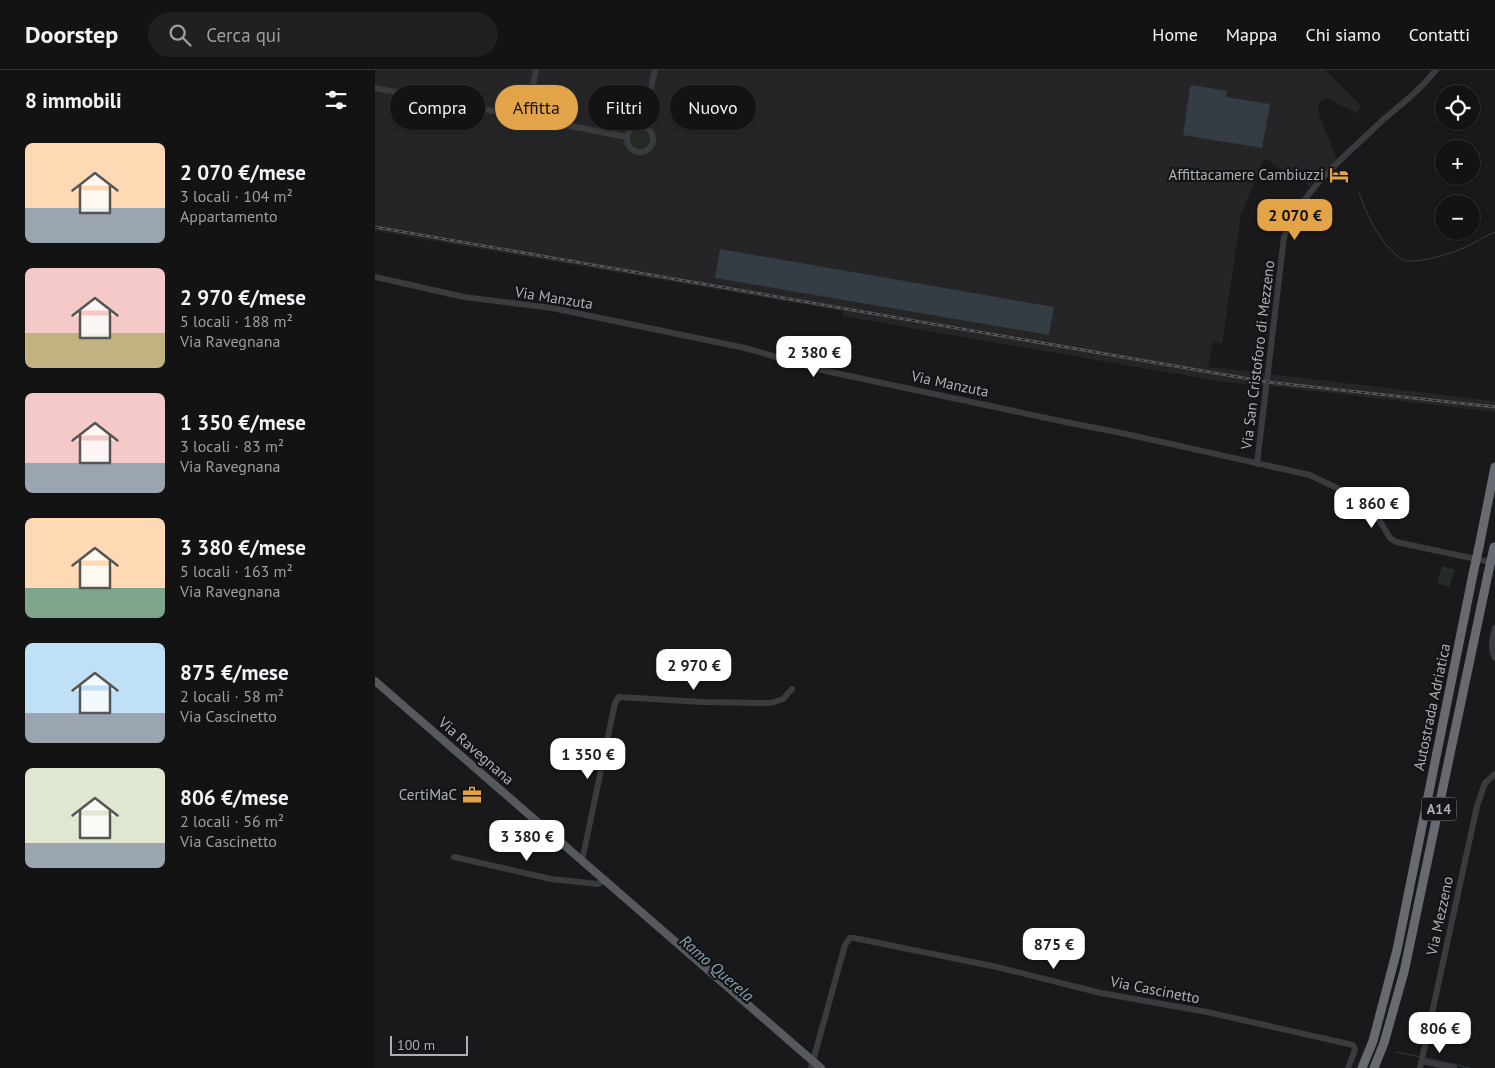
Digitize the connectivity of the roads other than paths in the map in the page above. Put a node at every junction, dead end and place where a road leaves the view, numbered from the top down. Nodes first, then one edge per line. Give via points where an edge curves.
1 (536, 70) edge
2 (655, 70) edge
3 (1436, 70) edge
4 (533, 85) edge
5 (652, 85) edge
6 (375, 88) edge
7 (495, 111) edge
8 (578, 127) edge
9 (631, 130) edge
10 (650, 130) edge
11 (627, 137) junction
12 (375, 277) edge
13 (1257, 464) junction
14 (1495, 467) edge
15 (1494, 545) edge
16 (1495, 563) edge
17 (1495, 628) edge
18 (1495, 658) edge
19 (375, 681) edge
20 (792, 689) dead end
21 (1495, 774) edge
22 (454, 857) dead end
23 (582, 861) junction
24 (604, 880) junction
25 (1421, 1064) edge
26 (812, 1065) edge
27 (821, 1068) edge
28 (1348, 1068) edge
29 (1362, 1068) edge
30 (1374, 1068) edge
31 (1454, 1068) edge

1 - 4 street
2 - 5 street
3 - 13 street, Via San Cristoforo di Mezzeno via 1407,101 1322,177 1290,221 1284,237
6 - 7 street
8 - 11 street
9 - 11 street
10 - 11 street via 653,142 649,150 633,150
12 - 13 street, Via Manzuta via 464,297 552,308 745,348 827,370
13 - 16 street, Via Manzuta via 1310,475 1353,496 1371,508 1390,538 1397,542
14 - 29 highway, Autostrada Adriatica / A14, bridge via 1398,943 1373,1041
15 - 30 highway, Autostrada Adriatica / A14, bridge via 1404,972
17 - 18 street via 1491,643
19 - 23 main road, Via Ravegnana
20 - 23 street via 783,699 771,703 619,697 615,703
21 - 25 street, Via Mezzeno via 1485,783 1477,806
22 - 24 street via 551,879 598,884
23 - 24 main road, Via Ravegnana
24 - 26 main road, Via Ravegnana
25 - 31 street
26 - 27 main road, Via Ravegnana
26 - 28 street, Via Cascinetto via 845,945 854,938 1353,1045 1355,1050

